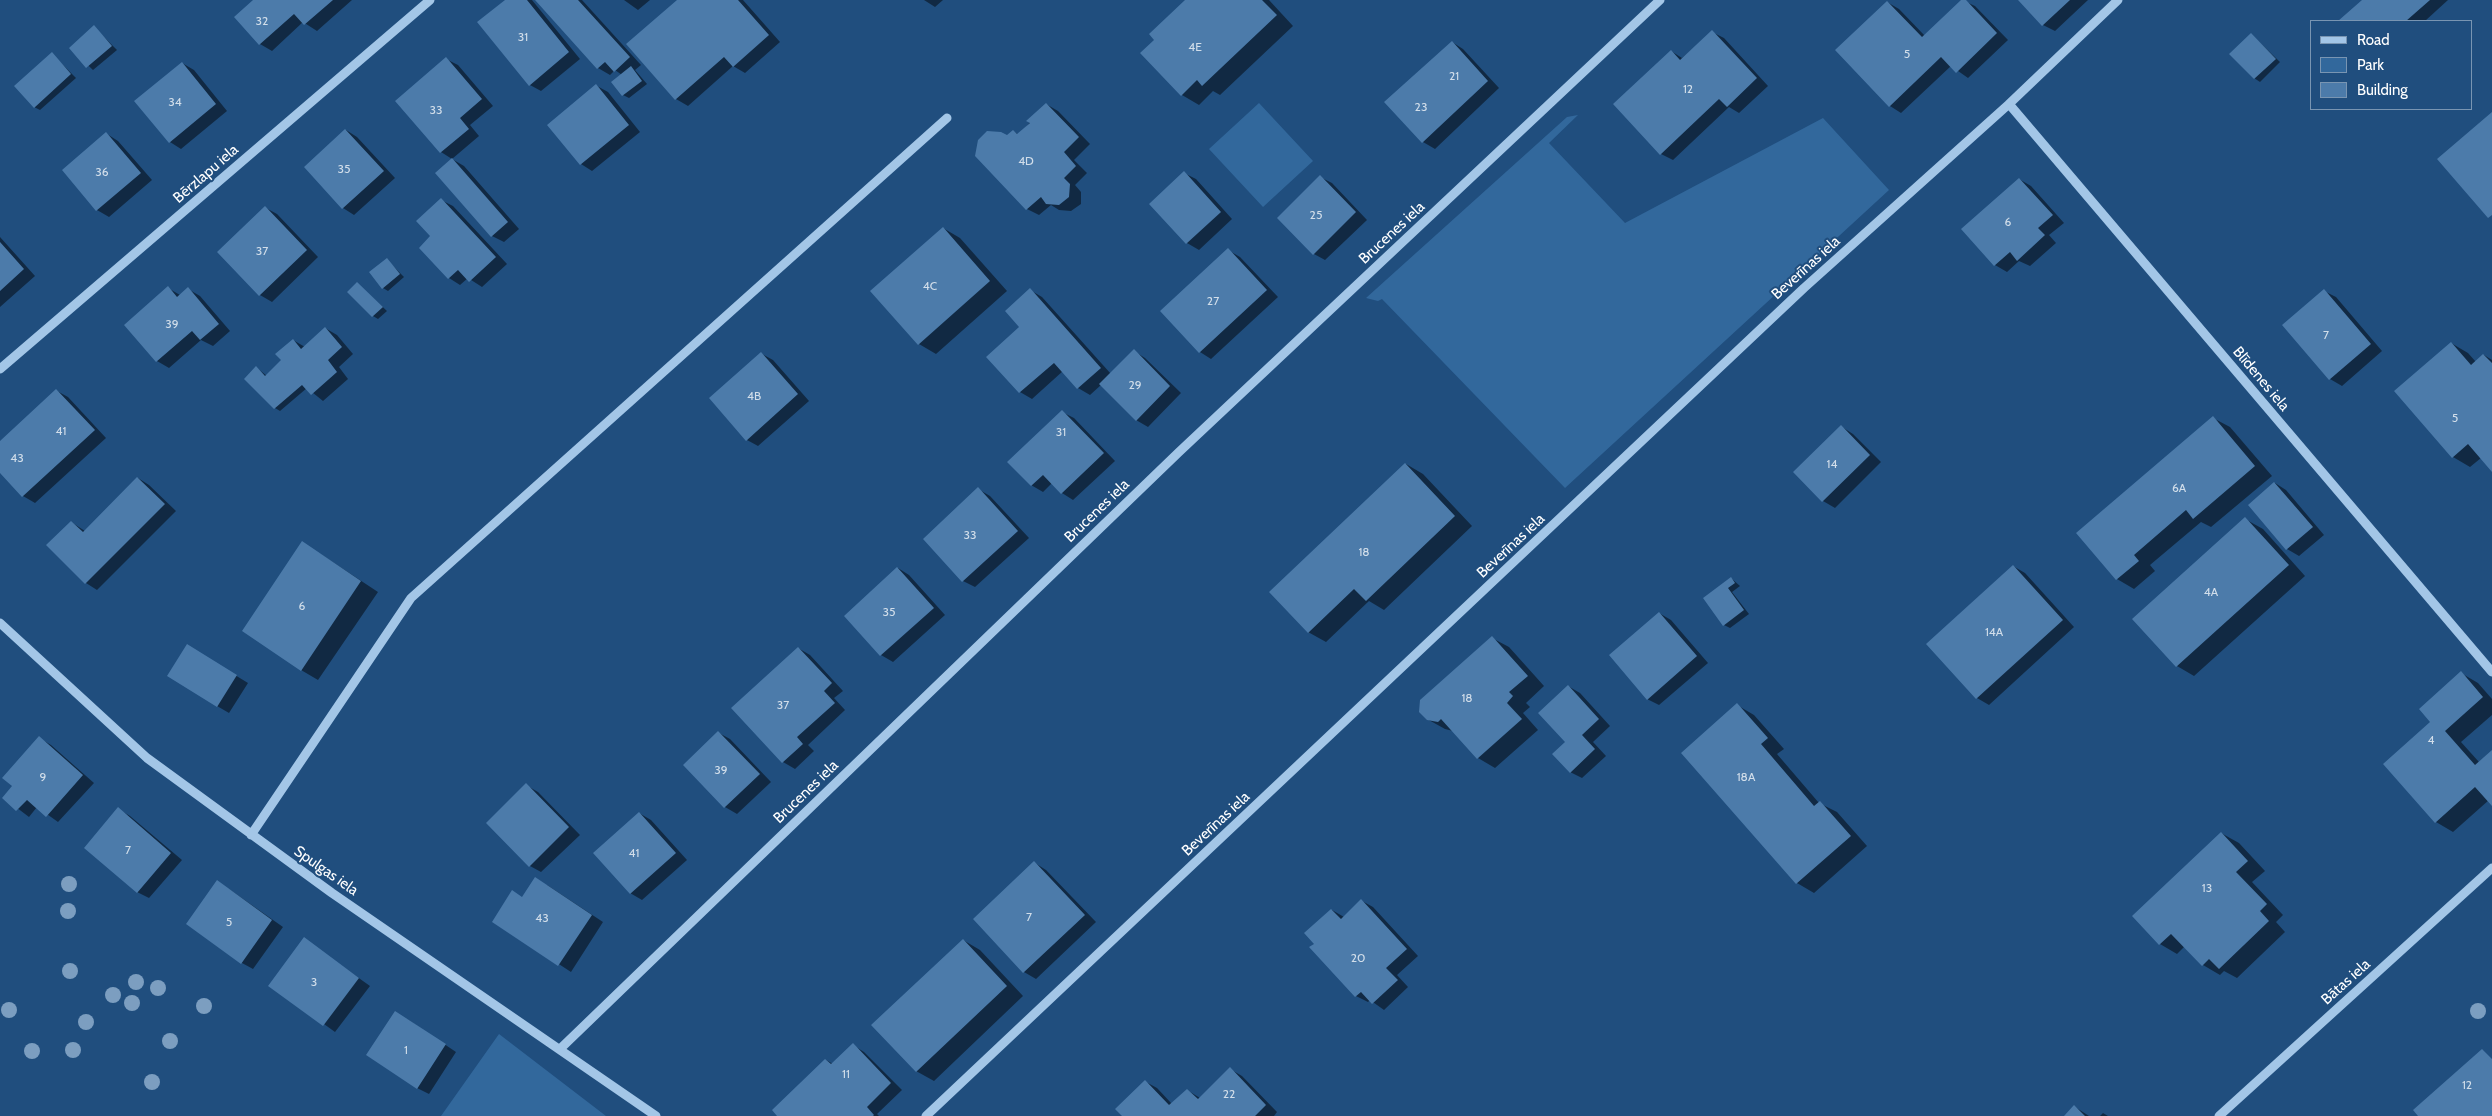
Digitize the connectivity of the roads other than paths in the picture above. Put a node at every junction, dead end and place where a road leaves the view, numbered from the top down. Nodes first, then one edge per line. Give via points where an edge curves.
1 (430, 0) edge
2 (1660, 0) edge
3 (2118, 0) edge
4 (2009, 104) junction
5 (947, 118) dead end
6 (0, 369) edge
7 (0, 623) edge
8 (2492, 672) edge
9 (251, 835) junction
10 (2492, 868) edge
11 (560, 1049) junction
12 (656, 1116) edge
13 (926, 1116) edge
14 (2219, 1116) edge

1 - 6 street, Bērzlapu iela
2 - 11 street, Brucenes iela via 1172,459
3 - 4 street, Beverīnas iela
4 - 8 street, Blīdenes iela
4 - 13 street, Beverīnas iela via 1804,288
5 - 9 street via 411,598
7 - 9 street, Spulgas iela via 147,758
9 - 11 street, Spulgas iela
10 - 14 street, Bātas iela
11 - 12 street, Spulgas iela

